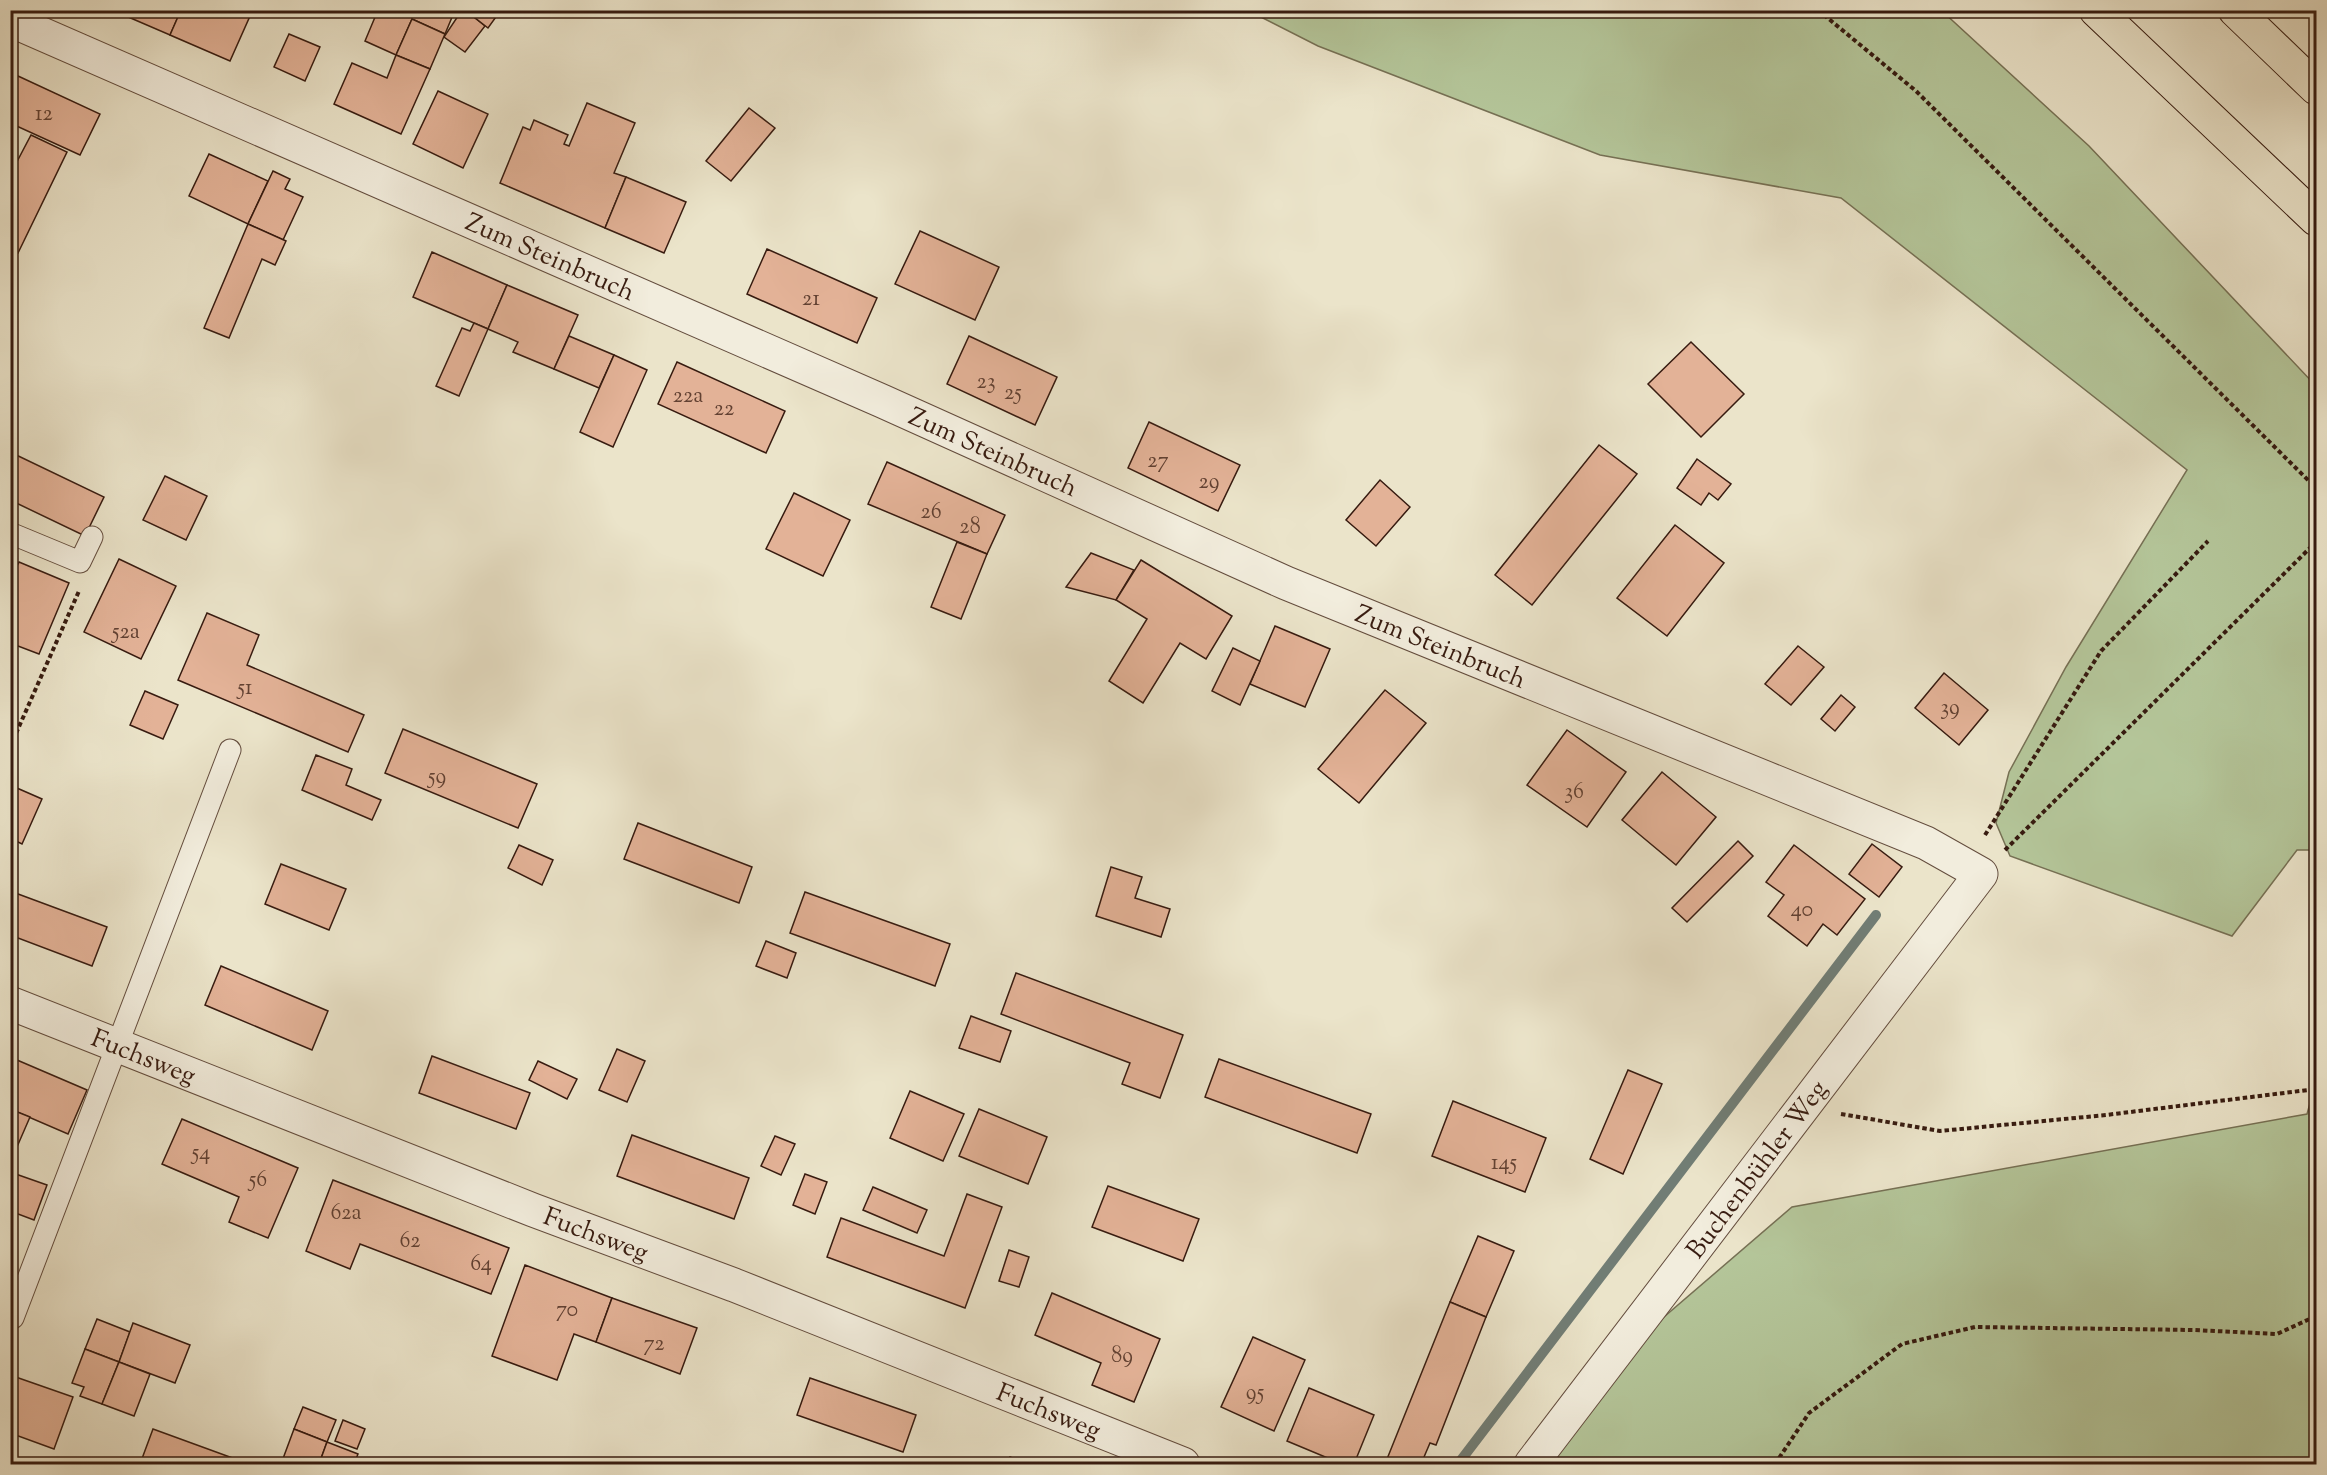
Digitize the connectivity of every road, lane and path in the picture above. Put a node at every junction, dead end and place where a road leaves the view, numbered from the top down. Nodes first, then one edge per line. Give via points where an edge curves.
1 (1818, 10) edge
2 (2096, 10) edge
3 (2235, 10) edge
4 (10, 20) edge
5 (2316, 88) edge
6 (2316, 219) edge
7 (2316, 488) edge
8 (10, 533) edge
9 (92, 537) dead end
10 (2208, 542) dead end
11 (2316, 542) edge
12 (80, 562) junction
13 (10, 747) edge
14 (230, 750) dead end
15 (1982, 874) junction
16 (10, 1003) edge
17 (119, 1046) junction
18 (2316, 1089) edge
19 (1803, 1108) junction
20 (2316, 1316) edge
21 (13, 1318) dead end
22 (1183, 1464) edge
23 (1531, 1464) edge
24 (1776, 1464) edge

1 - 7 path via 1916,91
2 - 6 highway
3 - 5 highway
4 - 15 street, Zum Steinbruch via 882,401 1286,583 1926,843
8 - 12 lane
9 - 12 lane
10 - 15 path via 2101,651 1985,834
11 - 15 path
12 - 13 path via 82,584
14 - 17 lane
15 - 19 street, Buchenbühler Weg
16 - 17 street, Fuchsweg
17 - 21 lane
17 - 22 street, Fuchsweg
18 - 19 path via 1940,1131
19 - 23 street, Buchenbühler Weg
20 - 24 path via 2277,1335 1975,1327 1902,1344 1809,1413

